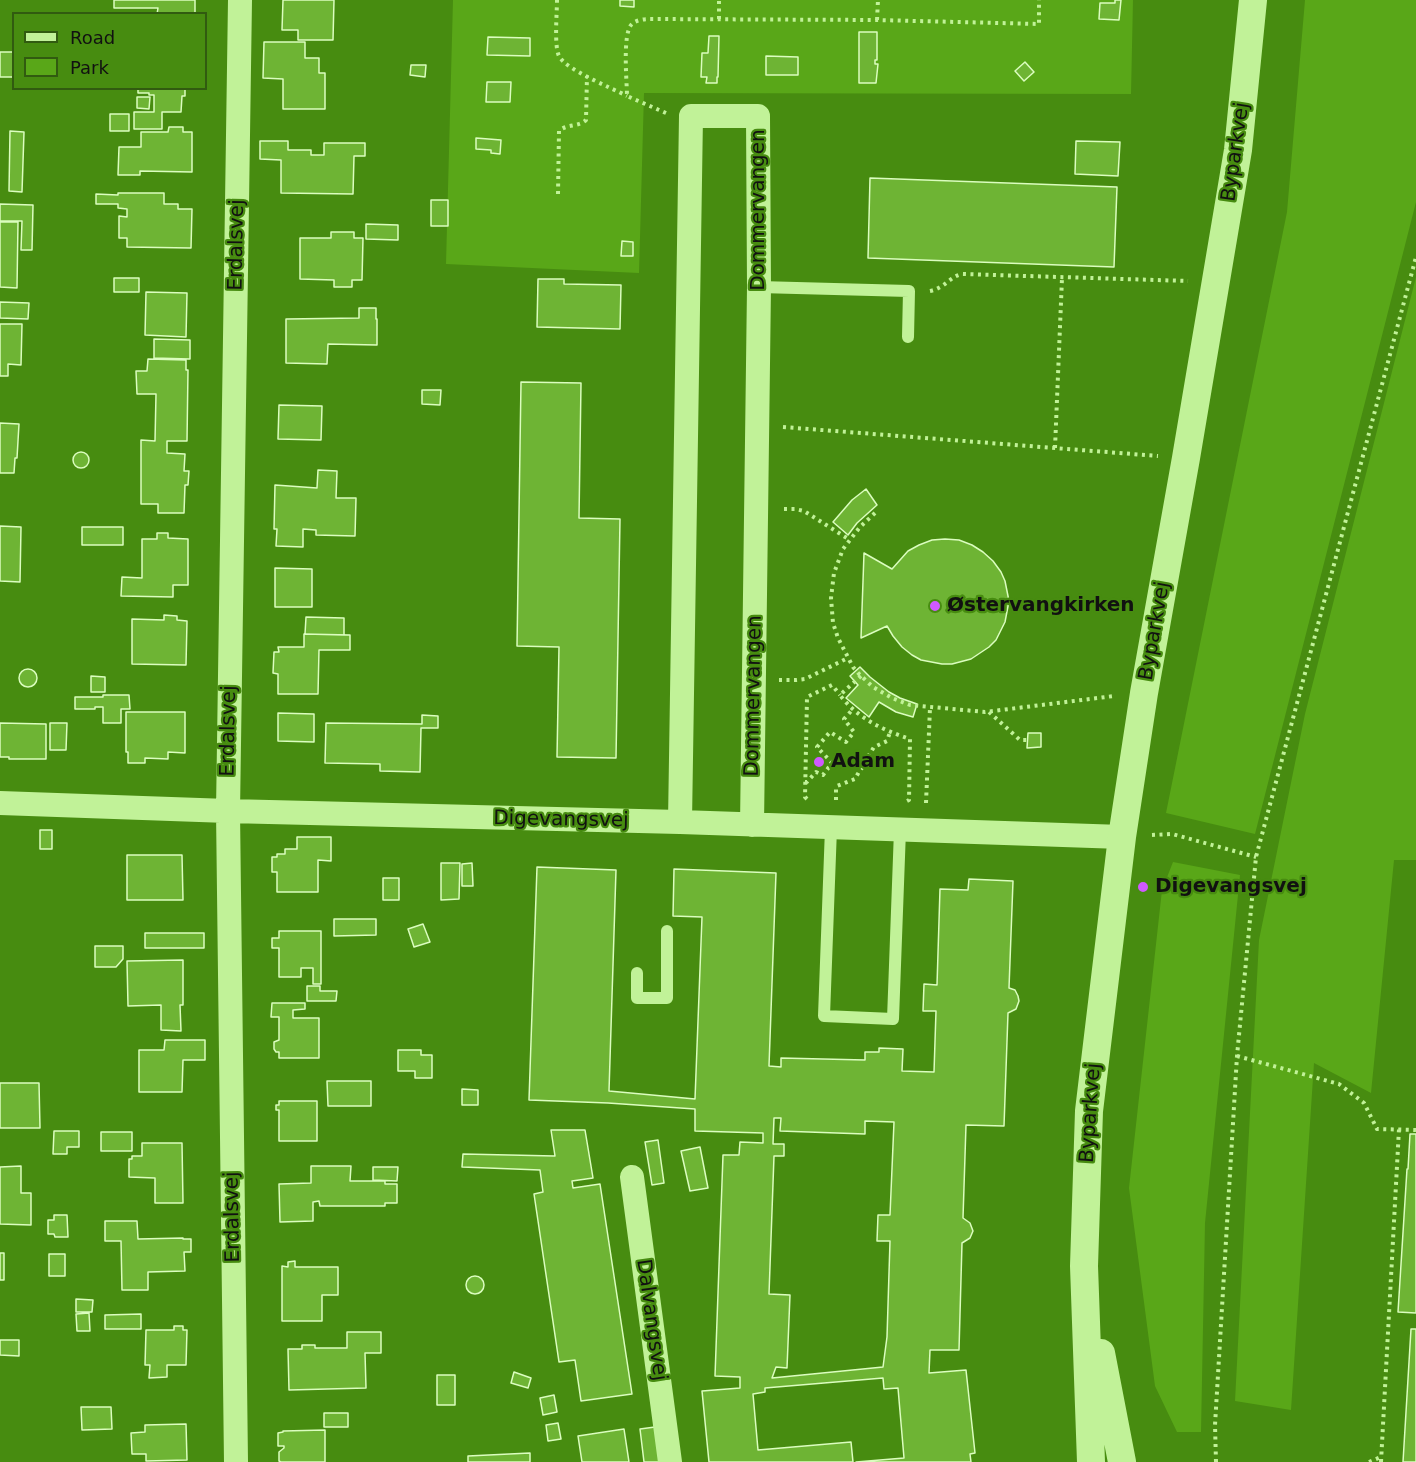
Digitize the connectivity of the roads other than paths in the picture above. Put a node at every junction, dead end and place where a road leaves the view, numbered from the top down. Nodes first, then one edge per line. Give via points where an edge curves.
1 (240, 0) edge
2 (1253, 0) edge
3 (759, 287) junction
4 (908, 337) dead end
5 (0, 803) edge
6 (228, 811) junction
7 (681, 822) junction
8 (752, 825) junction
9 (831, 828) junction
10 (900, 830) junction
11 (1122, 837) junction
12 (667, 931) dead end
13 (637, 973) dead end
14 (632, 1177) dead end
15 (1084, 1266) junction
16 (236, 1462) edge
17 (670, 1462) edge
18 (1091, 1462) edge
19 (1122, 1462) edge

1 - 6 street, Erdalsvej
2 - 11 street, Byparkvej via 1238,150
3 - 4 lane via 909,291
3 - 7 street, Dommervangen via 758,116 692,116
3 - 8 street, Dommervangen
5 - 6 street, Digevangsvej
6 - 7 street, Digevangsvej
6 - 16 street, Erdalsvej
7 - 8 street, Digevangsvej
8 - 9 street, Digevangsvej
9 - 10 street, Digevangsvej
9 - 10 lane via 824,1016 893,1019
10 - 11 street, Digevangsvej
11 - 15 street, Byparkvej via 1089,1111
12 - 13 lane via 667,998 637,998
14 - 17 street, Dalvangsvej
15 - 18 street, Byparkvej
15 - 19 street, Byparkvej

